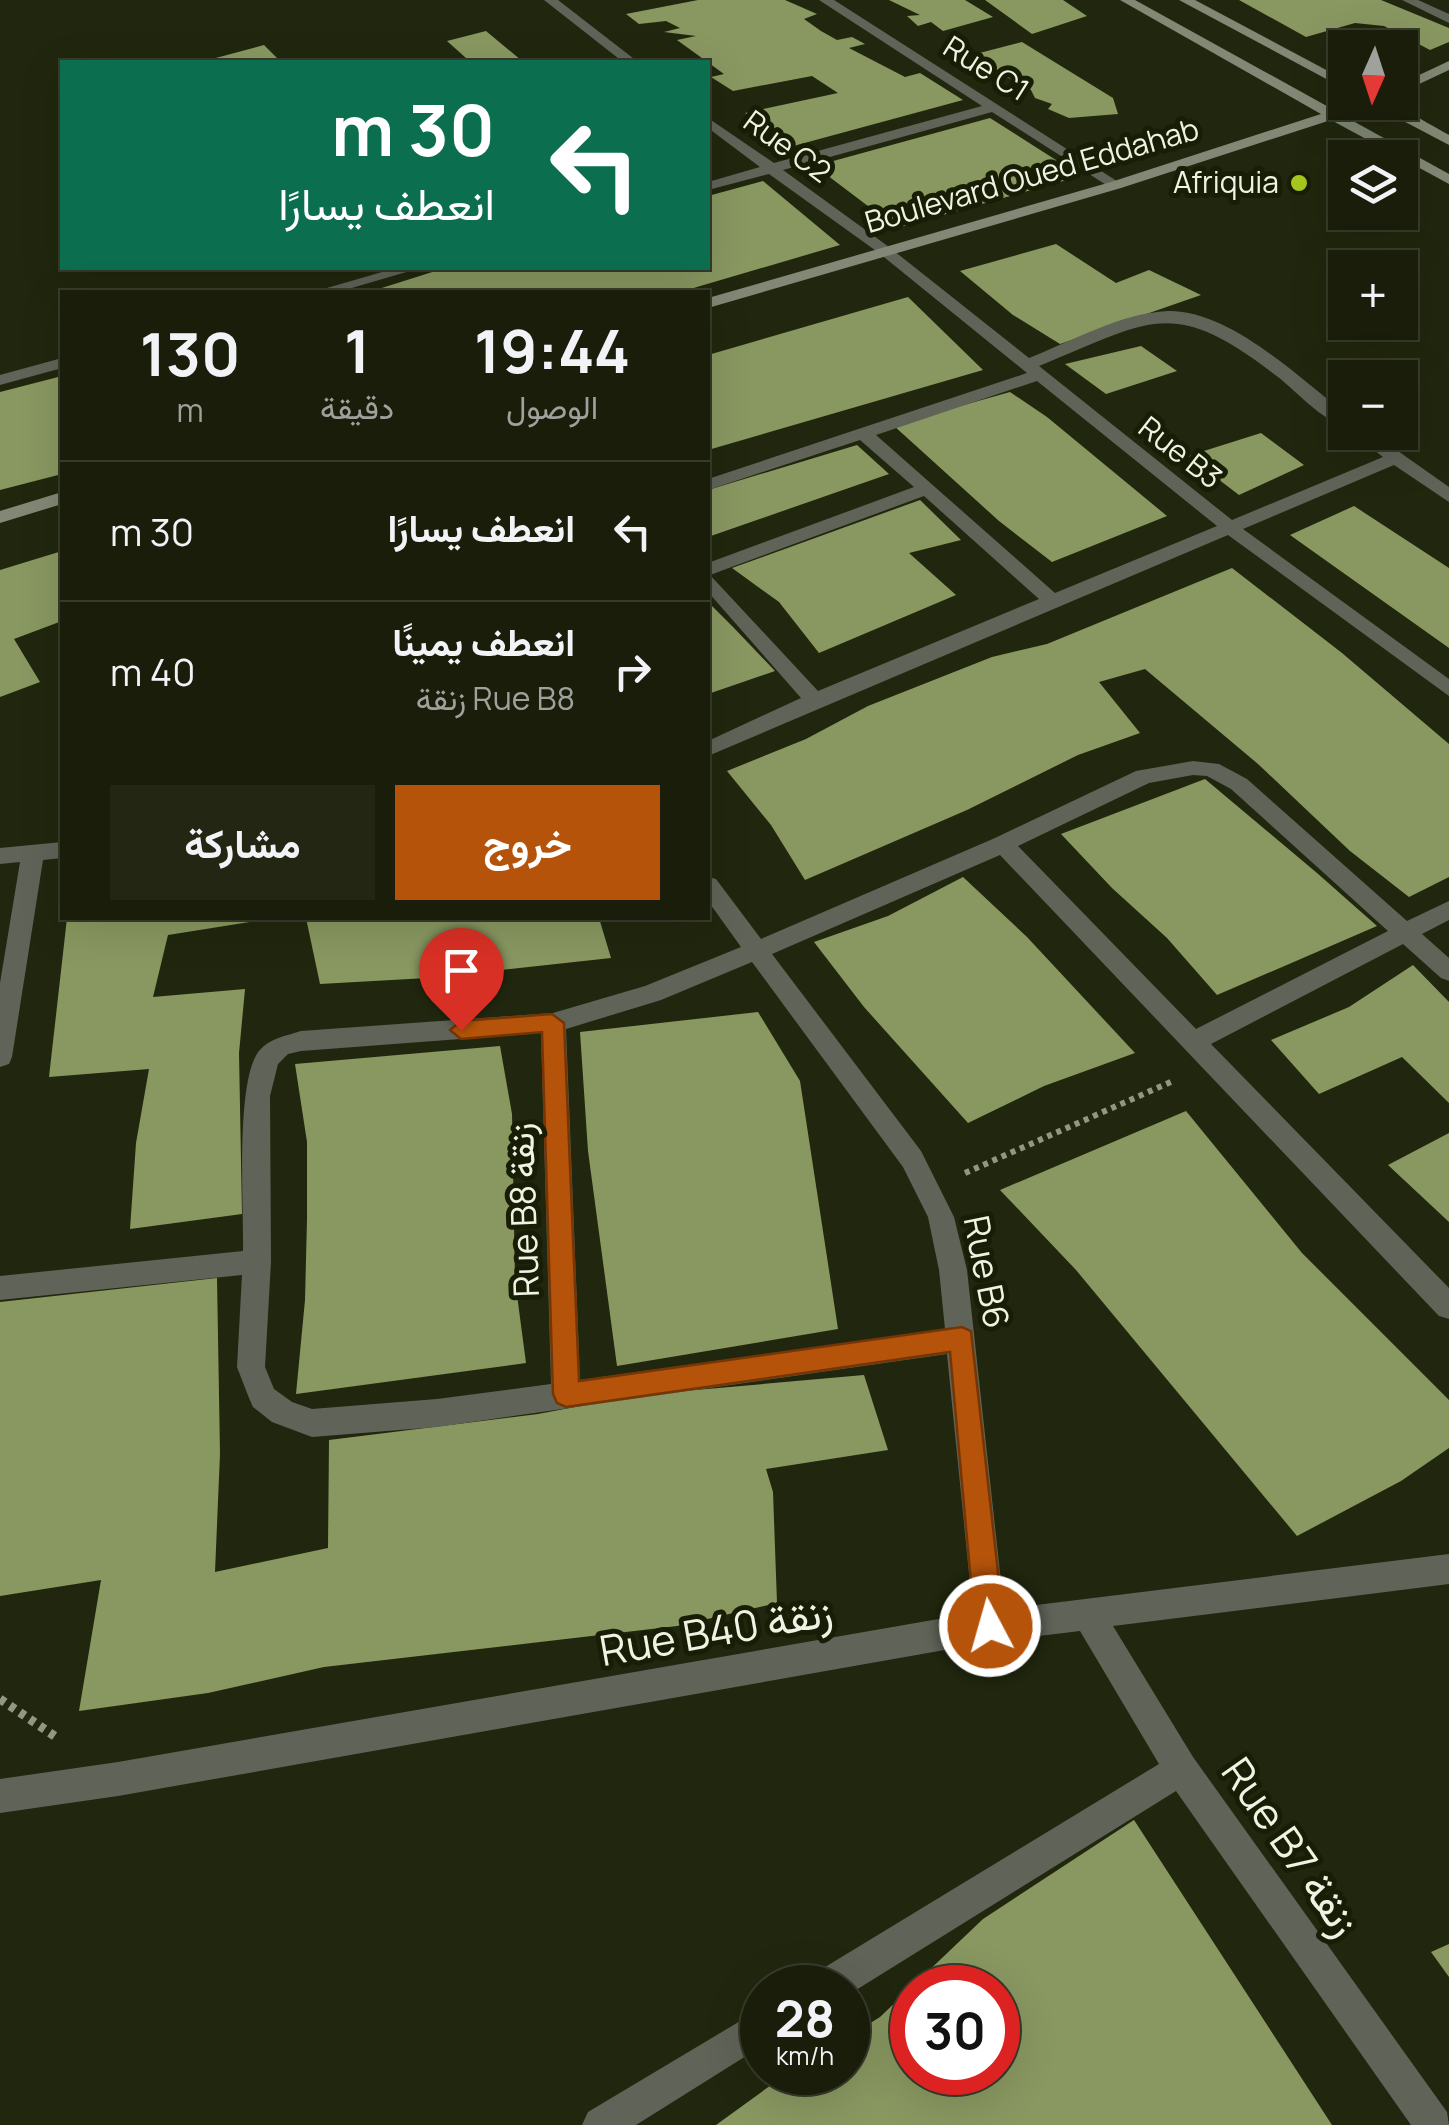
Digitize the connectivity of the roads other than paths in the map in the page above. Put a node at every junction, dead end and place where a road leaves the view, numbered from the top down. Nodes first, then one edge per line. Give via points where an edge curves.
1 (550, 0) edge
2 (826, 0) edge
3 (1126, 0) edge
4 (1185, 0) edge
5 (1408, 0) edge
6 (1449, 19) edge
7 (628, 60) edge
8 (1449, 65) edge
9 (1328, 76) edge
10 (1418, 81) edge
11 (994, 107) junction
12 (1328, 113) edge
13 (1328, 118) edge
14 (1341, 120) edge
15 (1410, 120) edge
16 (710, 124) edge
17 (1449, 141) edge
18 (768, 170) junction
19 (1449, 180) edge
20 (710, 185) edge
21 (1116, 186) junction
22 (884, 250) junction
23 (404, 270) edge
24 (329, 290) edge
25 (710, 303) edge
26 (60, 364) edge
27 (1031, 370) junction
28 (0, 380) edge
29 (1328, 409) edge
30 (863, 433) junction
31 (1383, 450) edge
32 (1394, 458) junction
33 (710, 484) edge
34 (924, 490) junction
35 (1449, 496) edge
36 (60, 499) edge
37 (0, 517) edge
38 (1232, 529) junction
39 (710, 569) edge
40 (710, 584) edge
41 (1052, 600) junction
42 (1449, 689) edge
43 (814, 700) junction
44 (710, 747) edge
45 (1003, 844) junction
46 (60, 850) edge
47 (33, 852) junction
48 (0, 856) edge
49 (710, 888) edge
50 (1449, 910) edge
51 (1406, 934) junction
52 (758, 950) junction
53 (1449, 972) edge
54 (552, 1023) junction
55 (1195, 1041) junction
56 (0, 1056) edge
57 (258, 1262) junction
58 (0, 1288) edge
59 (1449, 1307) edge
60 (962, 1339) junction
61 (566, 1394) junction
62 (1449, 1569) edge
63 (1087, 1613) junction
64 (990, 1626) junction
65 (1181, 1769) junction
66 (0, 1796) edge
67 (862, 1965) edge
68 (740, 2040) edge
69 (601, 2125) edge
70 (1434, 2125) edge

1 - 7 street
2 - 11 street, Rue C1
3 - 12 street
4 - 9 street
5 - 6 street
8 - 10 street
11 - 18 street
11 - 21 street, Rue C1
13 - 21 street, Boulevard Oued Eddahab
14 - 19 street
15 - 17 street
16 - 18 street, Rue C2
18 - 20 street
18 - 22 street, Rue C2
21 - 22 street, Boulevard Oued Eddahab
22 - 25 street, Boulevard Oued Eddahab
22 - 27 street, Rue B3
23 - 24 street
26 - 28 street
27 - 29 street via 1154,318 1196,318
27 - 30 street
27 - 38 street, Rue B3
30 - 33 street
30 - 34 street
31 - 32 street
32 - 35 street
32 - 38 street
34 - 39 street
34 - 41 street
36 - 37 street
38 - 41 street
38 - 42 street, Rue B3
40 - 43 street
41 - 43 street
43 - 44 street
45 - 51 street via 1144,776 1211,769 1239,784
45 - 52 street
45 - 55 street
46 - 47 street
47 - 48 street
47 - 56 street
49 - 52 street, Rue B6
50 - 51 street
51 - 53 street
51 - 55 street
52 - 54 street via 652,993
52 - 60 street, Rue B6 via 912,1159 940,1217
54 - 57 street via 280,1047 266,1059 257,1096
54 - 61 street, Rue B8 زنقة
55 - 59 street
57 - 58 street
57 - 61 street via 252,1366 263,1398 282,1412 312,1423 437,1414
60 - 61 street
60 - 64 street, Rue B6
62 - 63 street, Rue B40 زنقة
63 - 64 street, Rue B40 زنقة
63 - 65 street, Rue B7 زنقة
64 - 66 street, Rue B40 زنقة
65 - 67 street
65 - 70 street, Rue B7 زنقة
68 - 69 street

